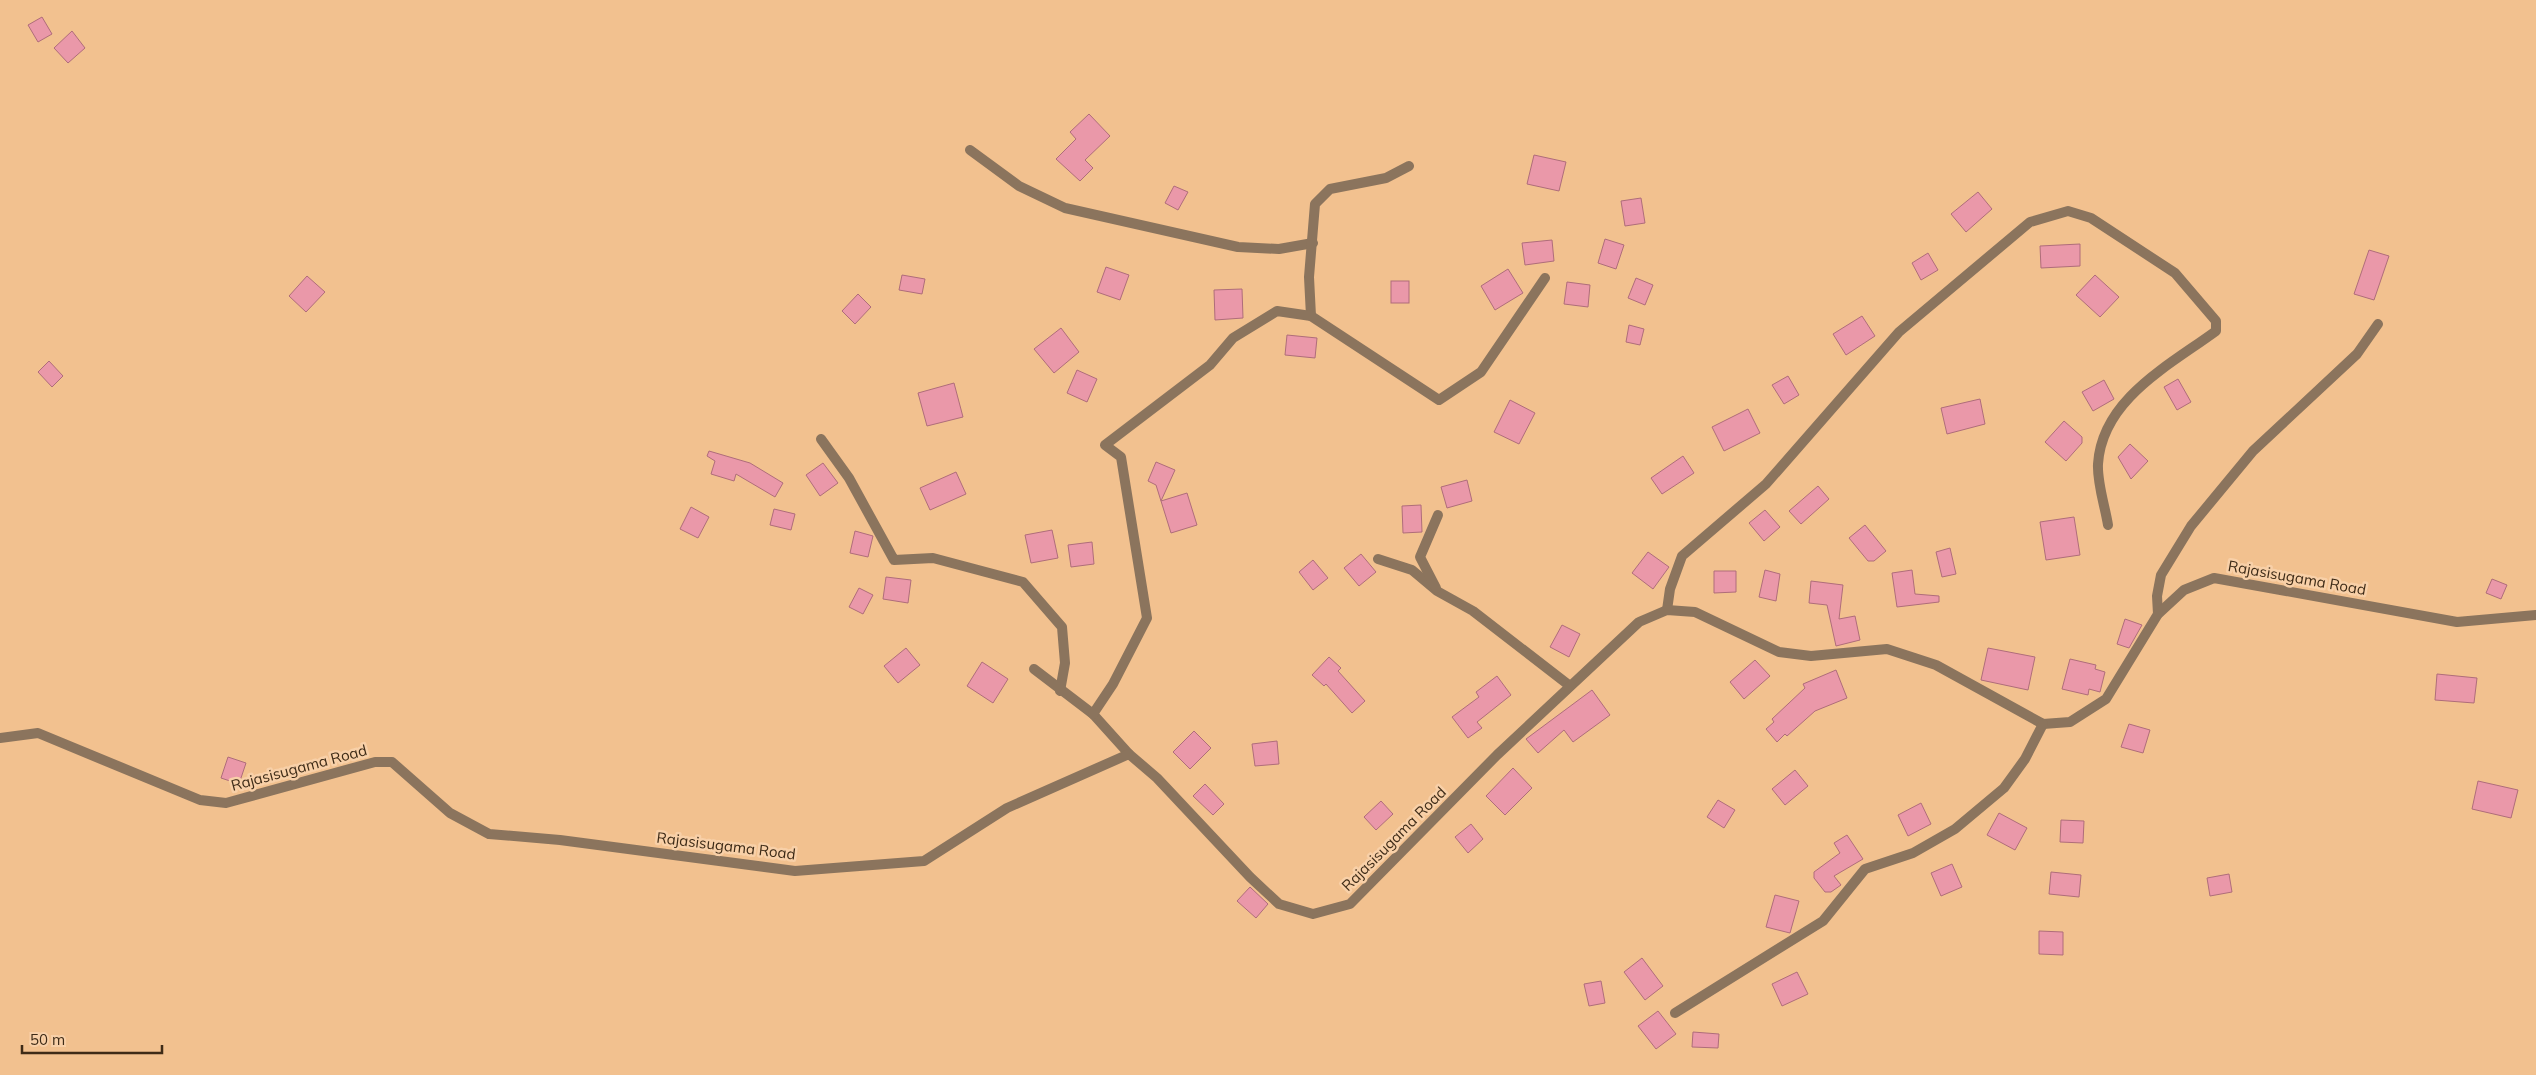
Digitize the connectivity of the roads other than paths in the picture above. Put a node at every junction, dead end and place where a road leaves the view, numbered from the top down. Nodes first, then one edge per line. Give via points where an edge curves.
1 (970, 150) dead end
2 (1409, 166) dead end
3 (1313, 243) junction
4 (1546, 278) dead end
5 (1311, 316) junction
6 (2378, 324) dead end
7 (820, 439) dead end
8 (1438, 515) dead end
9 (2108, 525) dead end
10 (1378, 560) dead end
11 (1437, 591) junction
12 (1667, 610) junction
13 (2158, 614) junction
14 (2536, 615) edge
15 (1034, 669) dead end
16 (1570, 686) junction
17 (1060, 691) junction
18 (1093, 714) junction
19 (2043, 724) junction
20 (0, 738) edge
21 (1129, 754) junction
22 (1674, 1013) dead end

1 - 3 street via 1020,186 1065,208 1238,247 1279,249
2 - 3 street via 1386,178 1330,189 1315,204
3 - 5 street via 1309,277
4 - 5 street via 1481,372 1439,400
5 - 18 street via 1277,310 1233,338 1210,365 1105,444 1121,457 1147,618 1113,684
6 - 13 street via 2357,354 2253,451 2191,526 2161,575
7 - 17 street via 850,478 894,560 933,558 1023,582 1062,627 1065,663
8 - 11 street via 1420,557
9 - 12 street via 2098,465 2106,431 2129,396 2216,331 2216,321 2175,273 2091,218 2068,211 2030,222 1899,332 1766,484 1682,556 1670,589
10 - 11 street via 1412,570
11 - 16 street via 1473,611
12 - 16 street, Rajasisugama Road via 1639,622
12 - 19 street, Rajasisugama Road via 1696,612 1779,652 1811,656 1887,649 1936,665
13 - 14 street, Rajasisugama Road via 2184,590 2214,578 2457,622
13 - 19 street, Rajasisugama Road via 2106,699 2070,722
15 - 17 street
16 - 21 street, Rajasisugama Road via 1350,904 1313,914 1279,904 1157,778
17 - 18 street
18 - 21 street
19 - 22 street via 2025,759 2004,788 1955,829 1913,853 1865,869 1823,921
20 - 21 street, Rajasisugama Road via 38,733 200,800 226,803 375,762 392,762 450,813 489,834 560,840 795,871 924,861 1007,808

